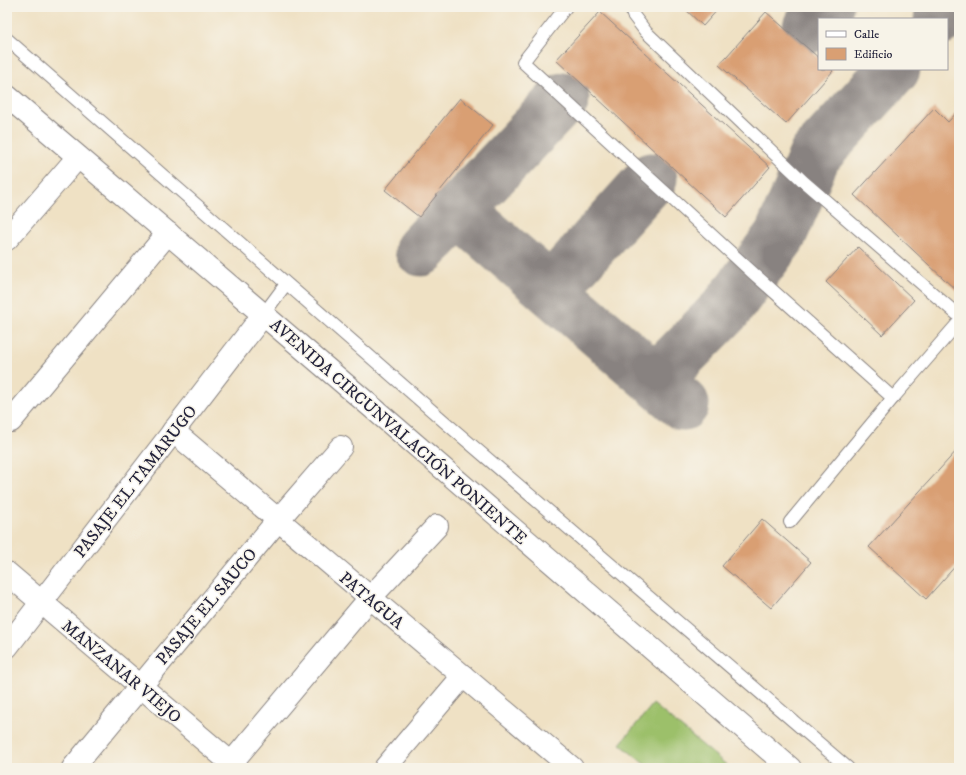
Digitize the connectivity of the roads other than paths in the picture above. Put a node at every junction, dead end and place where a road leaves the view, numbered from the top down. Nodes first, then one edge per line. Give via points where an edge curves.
1 (566, 7) edge
2 (631, 7) edge
3 (7, 40) edge
4 (7, 96) edge
5 (78, 157) junction
6 (168, 233) junction
7 (7, 239) edge
8 (286, 284) junction
9 (263, 315) junction
10 (959, 316) edge
11 (959, 322) edge
12 (893, 398) junction
13 (11, 421) dead end
14 (173, 431) junction
15 (341, 446) dead end
16 (278, 520) junction
17 (790, 522) dead end
18 (437, 526) dead end
19 (7, 573) edge
20 (370, 598) junction
21 (41, 603) junction
22 (7, 646) edge
23 (463, 676) junction
24 (140, 686) junction
25 (557, 763) edge
26 (232, 766) edge
27 (72, 768) edge
28 (386, 768) edge
29 (790, 768) edge
30 (848, 768) edge

1 - 12 lane via 524,62 758,279
2 - 10 lane via 633,15 646,32 804,182
3 - 8 lane
4 - 5 street, AVENIDA CIRCUNVALACIÓN PONIENTE
5 - 6 street, AVENIDA CIRCUNVALACIÓN PONIENTE
5 - 7 street
6 - 9 street, AVENIDA CIRCUNVALACIÓN PONIENTE
6 - 13 street
8 - 9 lane
8 - 30 lane
9 - 14 street, PASAJE EL TAMARUGO
9 - 29 street, AVENIDA CIRCUNVALACIÓN PONIENTE
11 - 12 lane
12 - 17 lane
14 - 16 street, PATAGUA
14 - 21 street, PASAJE EL TAMARUGO
15 - 16 street, PASAJE EL SAUCO
16 - 20 street, PATAGUA
16 - 24 street, PASAJE EL SAUCO
18 - 20 street
19 - 21 street, MANZANAR VIEJO
20 - 23 street, PATAGUA
20 - 26 street
21 - 22 street, PASAJE EL TAMARUGO
21 - 24 street, MANZANAR VIEJO
23 - 25 street, PATAGUA
23 - 28 street
24 - 26 street, MANZANAR VIEJO
24 - 27 street, PASAJE EL SAUCO

